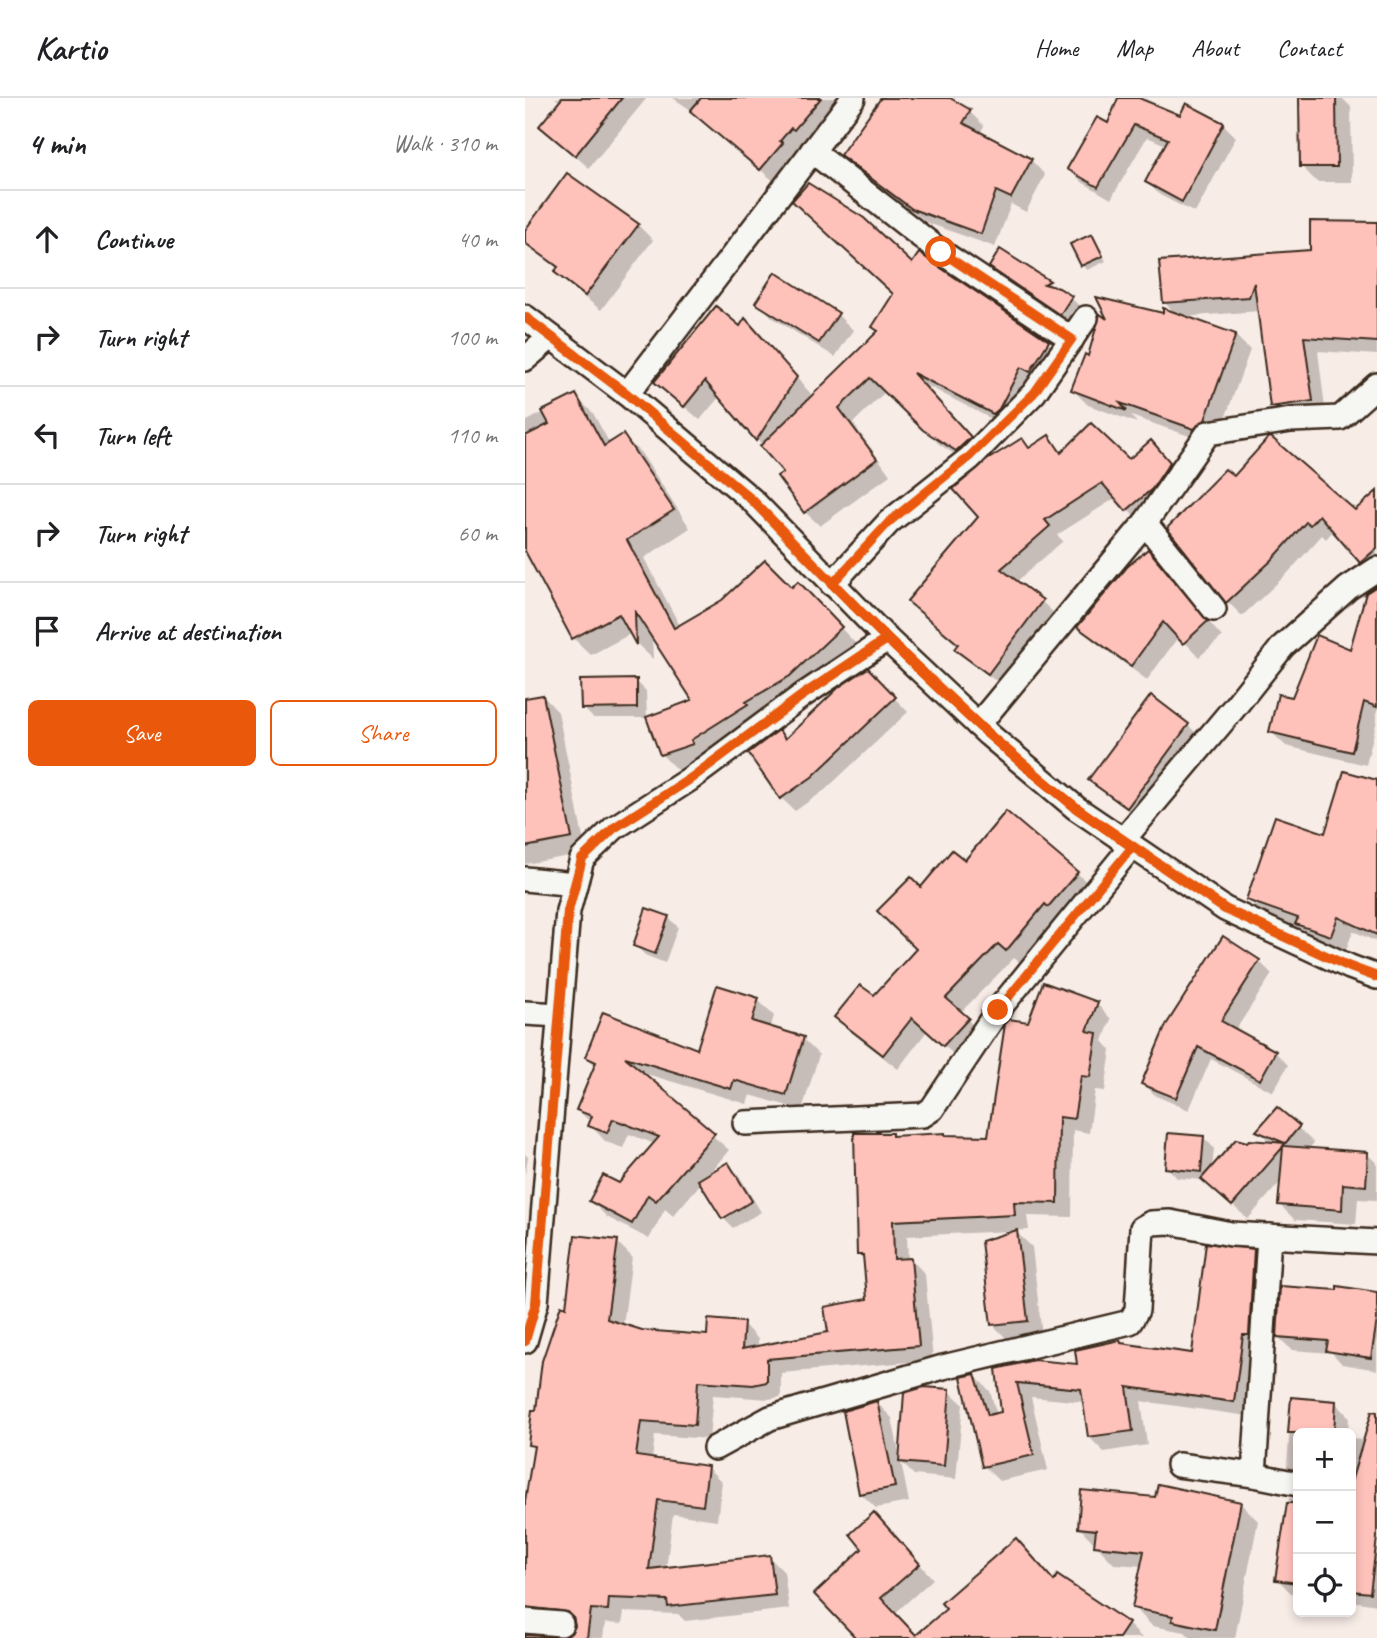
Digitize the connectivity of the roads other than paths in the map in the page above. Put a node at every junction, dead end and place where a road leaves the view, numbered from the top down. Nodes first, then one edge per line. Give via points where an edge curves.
1 (853, 98) edge
2 (812, 152) junction
3 (525, 317) edge
4 (1086, 318) dead end
5 (551, 337) junction
6 (1072, 339) junction
7 (525, 359) edge
8 (1377, 385) edge
9 (627, 394) junction
10 (1145, 523) junction
11 (1377, 569) edge
12 (832, 584) junction
13 (1214, 609) dead end
14 (887, 639) junction
15 (978, 725) junction
16 (1127, 844) junction
17 (525, 879) edge
18 (575, 884) junction
19 (1377, 977) edge
20 (525, 1013) edge
21 (559, 1015) junction
22 (745, 1123) dead end
23 (1269, 1236) junction
24 (1377, 1242) edge
25 (525, 1341) edge
26 (715, 1448) dead end
27 (1178, 1465) dead end
28 (1254, 1475) junction
29 (1293, 1483) edge
30 (525, 1621) edge
31 (561, 1624) dead end

1 - 2 street
2 - 6 street via 941,252
2 - 9 street
3 - 5 street
4 - 6 street
5 - 7 street
5 - 9 street
6 - 12 street via 1034,393 969,457 889,522
8 - 10 street via 1340,418 1291,419 1208,433
9 - 12 street via 752,500
10 - 13 street
10 - 15 street
11 - 16 street via 1347,588 1283,646
12 - 14 street
14 - 15 street
14 - 18 street via 614,828 582,859
15 - 16 street via 1076,808
16 - 19 street via 1225,909
16 - 22 street via 998,1010 932,1109 923,1115
17 - 18 street
18 - 21 street via 568,911
20 - 21 street
21 - 25 street via 535,1303
23 - 24 street
23 - 26 street via 1151,1223 1142,1228 1137,1310 1130,1322 943,1367 770,1418
23 - 28 street
27 - 28 street
28 - 29 street
30 - 31 street

